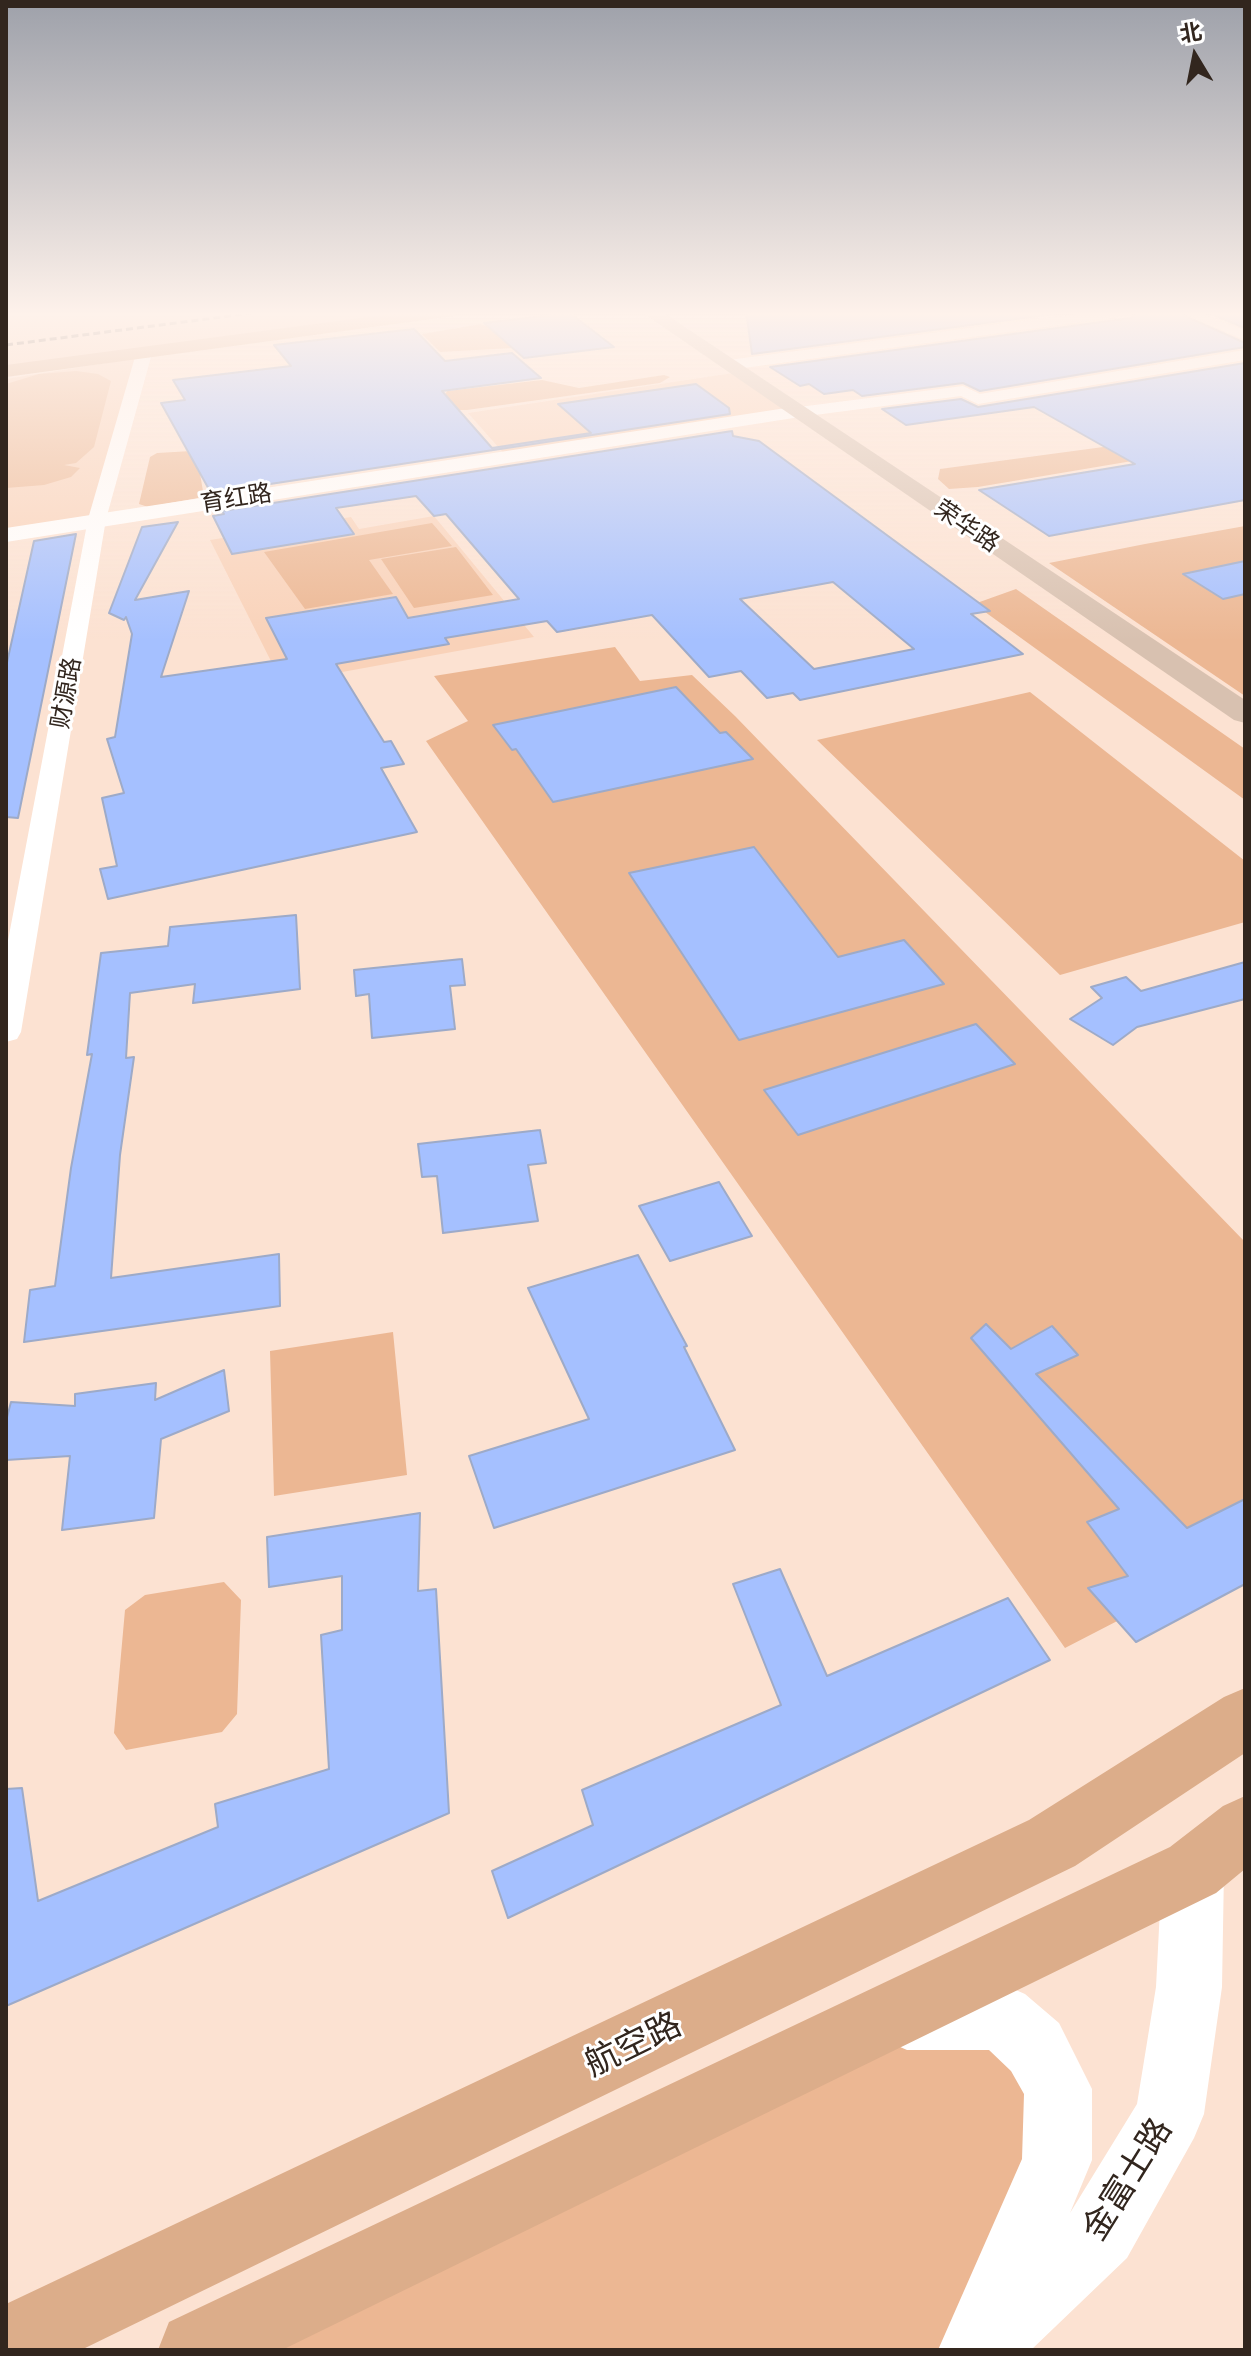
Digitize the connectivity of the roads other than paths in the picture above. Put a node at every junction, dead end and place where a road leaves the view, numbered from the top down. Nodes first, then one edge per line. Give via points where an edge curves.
1 (125, 421) edge
2 (740, 421) edge
3 (812, 421) edge
4 (97, 519) junction
5 (6, 535) edge
6 (1245, 714) edge
7 (6, 1032) edge
8 (1245, 1718) edge
9 (1219, 1849) edge
10 (889, 2017) junction
11 (6, 2345) edge
12 (977, 2349) edge
13 (197, 2350) edge

1 - 4 street, 财源路
2 - 4 street, 育红路
3 - 6 main road, 荣华路
4 - 5 street, 育红路
4 - 7 street, 财源路
8 - 11 main road, 航空路 via 1052,1843
9 - 10 main road
9 - 12 street, 金富士路 via 1189,1987 1170,2114 1102,2233
10 - 12 street, 金富士路 via 1002,2017 1035,2047 1058,2089 1057,2160
10 - 13 main road

